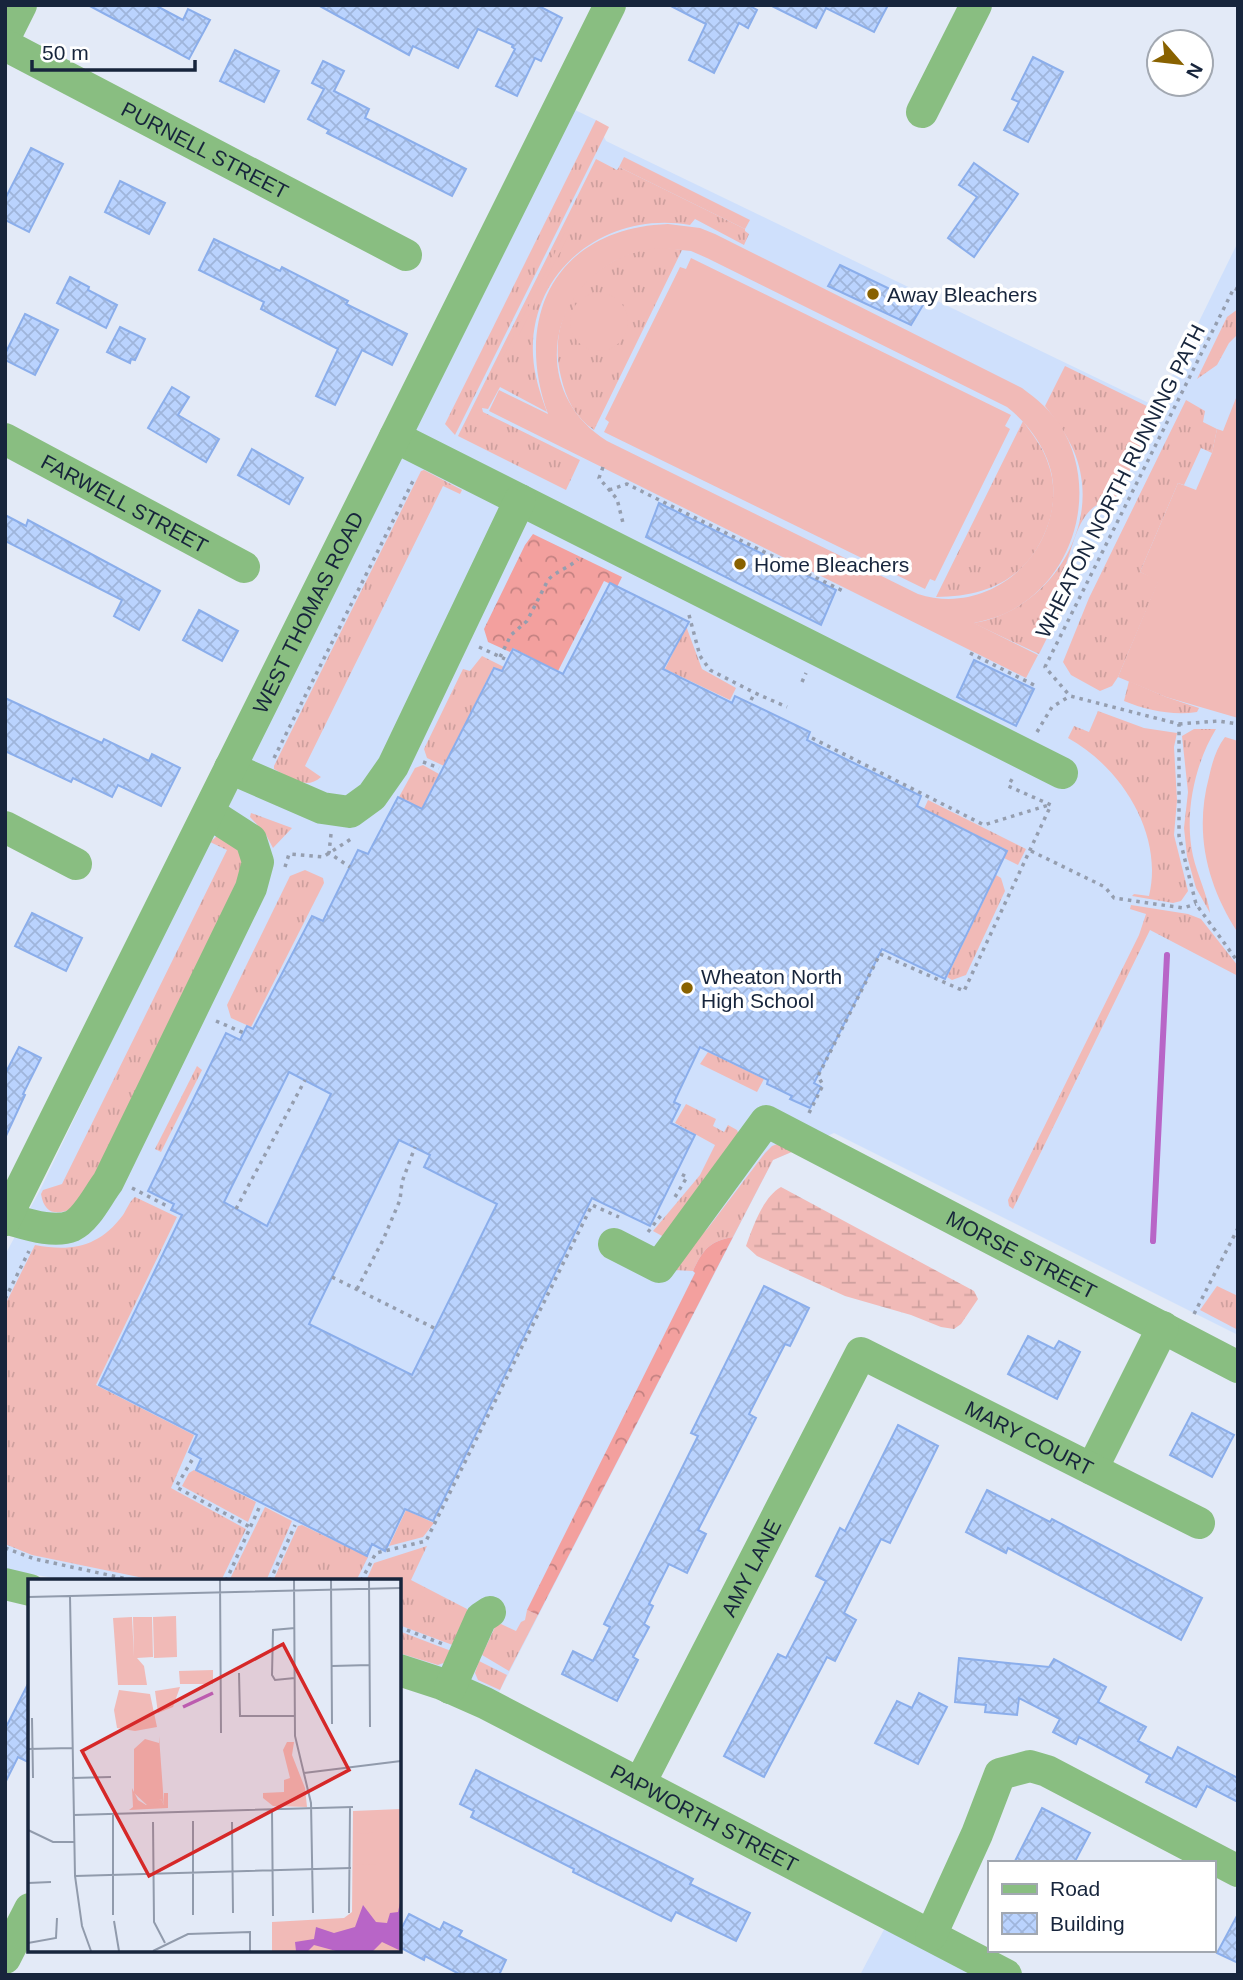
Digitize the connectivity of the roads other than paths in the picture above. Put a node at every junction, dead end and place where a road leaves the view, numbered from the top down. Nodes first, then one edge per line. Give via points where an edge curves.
1 (21, 5) edge
2 (610, 5) edge
3 (976, 5) edge
4 (5, 37) edge
5 (5, 45) edge
6 (922, 112) dead end
7 (406, 255) dead end
8 (395, 437) junction
9 (5, 439) edge
10 (520, 500) junction
11 (244, 567) dead end
12 (230, 768) junction
13 (1062, 773) dead end
14 (209, 813) junction
15 (5, 827) edge
16 (76, 864) dead end
17 (6, 1219) edge
18 (625, 1230) road end
19 (1172, 1332) junction
20 (861, 1353) joint
21 (1238, 1367) edge
22 (1091, 1469) junction
23 (1199, 1523) dead end
24 (5, 1584) edge
25 (28, 1590) edge
26 (490, 1612) dead end
27 (401, 1671) edge
28 (450, 1688) junction
29 (640, 1783) junction
30 (1238, 1871) edge
31 (28, 1913) edge
32 (931, 1935) junction
33 (5, 1958) edge
34 (1006, 1975) edge

1 - 4 street
2 - 8 street, WEST THOMAS ROAD
3 - 6 street
5 - 7 street, PURNELL STREET
8 - 10 street
8 - 12 street, WEST THOMAS ROAD
9 - 11 street, FARWELL STREET
10 - 12 street via 393,766 372,796 350,812 322,808
10 - 13 street
12 - 14 street, WEST THOMAS ROAD
14 - 17 street, WEST THOMAS ROAD
14 - 17 street via 251,840 258,862 251,888 114,1170 72,1226 48,1228
15 - 16 street
18 - 19 street, MORSE STREET via 659,1267 766,1121
19 - 21 street, MORSE STREET
19 - 22 street
20 - 22 street, MARY COURT
20 - 29 street, AMY LANE
22 - 23 street, MARY COURT
24 - 25 street
26 - 28 street via 481,1618
27 - 28 street, PAPWORTH STREET
28 - 29 street, PAPWORTH STREET
29 - 32 street, PAPWORTH STREET
30 - 32 street via 1030,1766 1000,1774
31 - 33 street
32 - 34 street, PAPWORTH STREET

